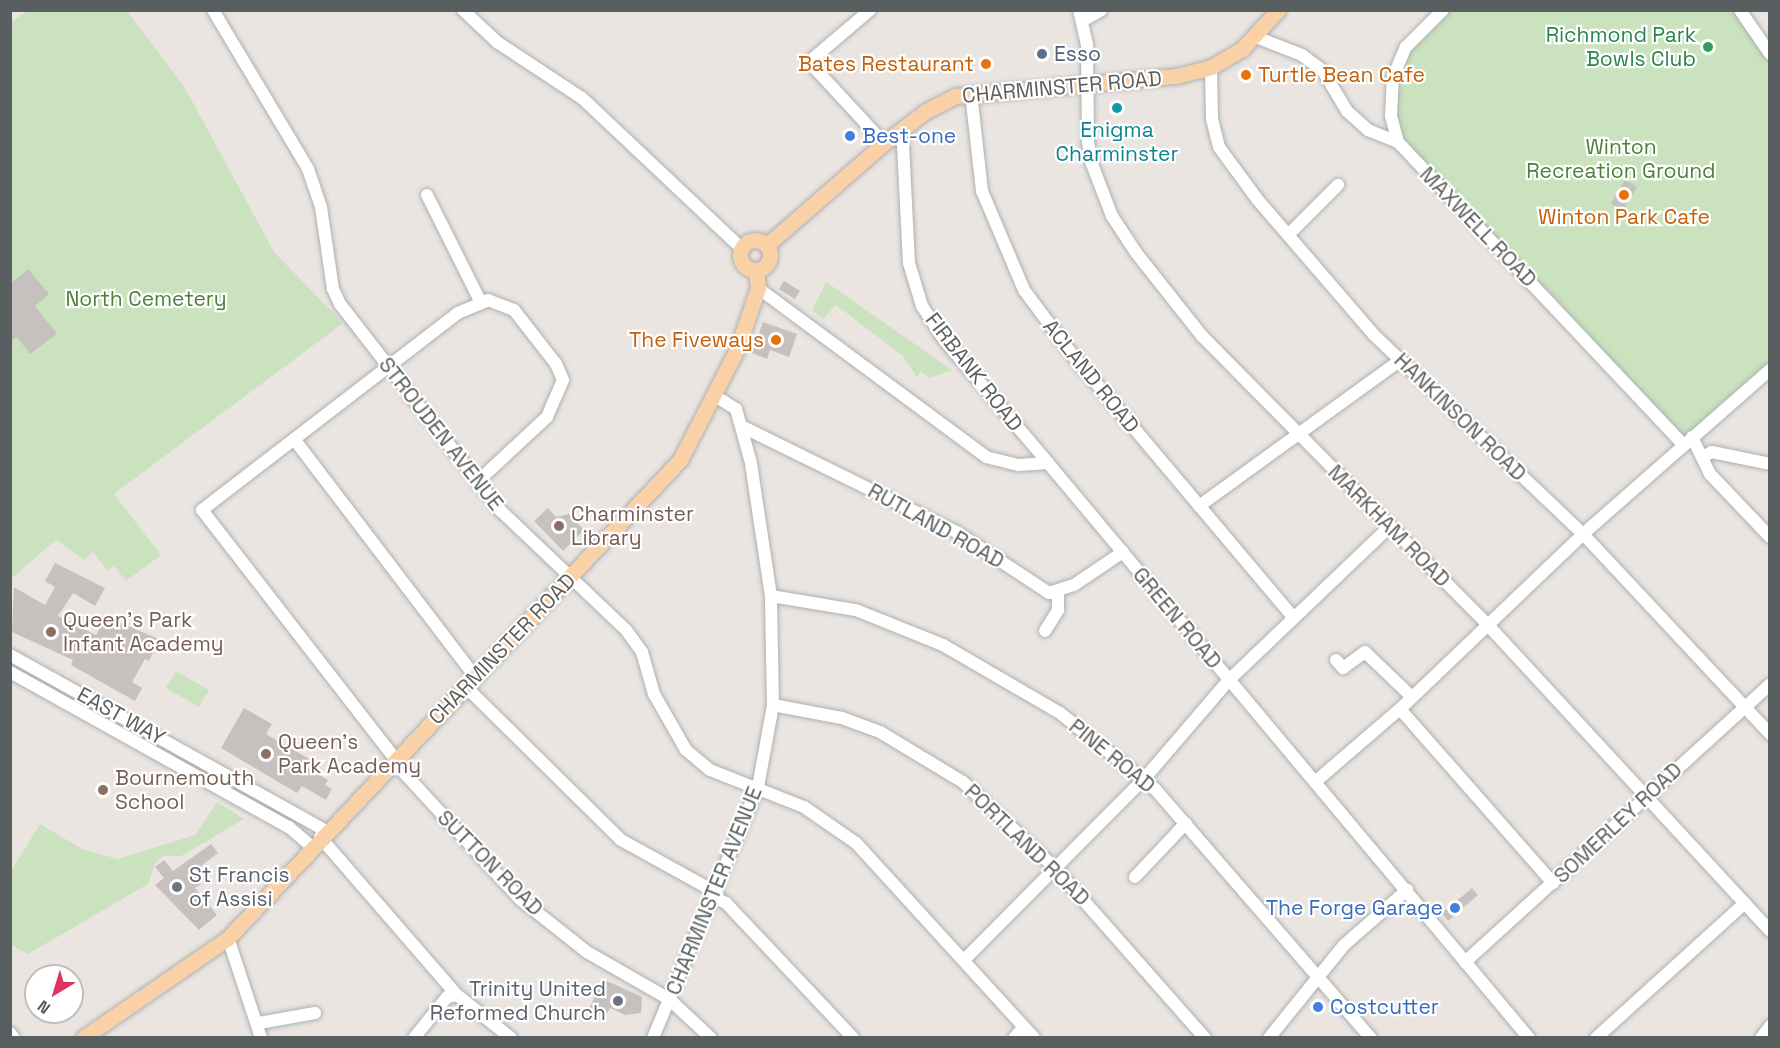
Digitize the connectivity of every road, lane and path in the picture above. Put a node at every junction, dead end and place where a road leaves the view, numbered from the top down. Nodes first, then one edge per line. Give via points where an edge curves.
1 (213, 10) edge
2 (463, 10) edge
3 (870, 10) edge
4 (1101, 10) edge
5 (1278, 10) edge
6 (1443, 10) edge
7 (1740, 10) edge
8 (1082, 15) edge
9 (1256, 37) junction
10 (1770, 54) edge
11 (1211, 67) junction
12 (1088, 82) junction
13 (971, 93) junction
14 (898, 132) junction
15 (1398, 142) junction
16 (884, 143) junction
17 (1338, 185) dead end
18 (427, 195) dead end
19 (1288, 235) junction
20 (766, 245) junction
21 (741, 248) junction
22 (756, 270) junction
23 (758, 288) junction
24 (480, 301) junction
25 (1401, 360) junction
26 (387, 366) junction
27 (1770, 370) edge
28 (717, 397) junction
29 (743, 427) junction
30 (1298, 435) junction
31 (294, 439) junction
32 (1688, 441) junction
33 (1704, 456) junction
34 (1048, 463) junction
35 (1770, 464) edge
36 (477, 482) junction
37 (1199, 506) junction
38 (1390, 526) junction
39 (1583, 534) junction
40 (1770, 537) edge
41 (1123, 552) junction
42 (569, 579) junction
43 (1058, 593) junction
44 (771, 596) junction
45 (1294, 618) junction
46 (1487, 624) junction
47 (1045, 631) dead end
48 (10, 655) edge
49 (1336, 660) dead end
50 (10, 672) edge
51 (1229, 680) junction
52 (472, 683) junction
53 (1770, 684) edge
54 (1412, 697) junction
55 (773, 705) junction
56 (1744, 707) junction
57 (1400, 709) junction
58 (1770, 734) edge
59 (395, 761) junction
60 (1144, 779) junction
61 (1315, 782) junction
62 (758, 787) junction
63 (1646, 796) junction
64 (1186, 824) junction
65 (319, 838) junction
66 (1055, 868) junction
67 (1136, 877) dead end
68 (1553, 883) junction
69 (1407, 890) junction
70 (716, 896) junction
71 (1744, 903) junction
72 (1770, 931) edge
73 (228, 938) junction
74 (965, 959) junction
75 (1465, 962) junction
76 (1317, 974) junction
77 (457, 994) junction
78 (669, 999) junction
79 (315, 1013) dead end
80 (260, 1023) junction
81 (1770, 1026) edge
82 (1024, 1027) junction
83 (10, 1033) edge
84 (14, 1038) edge
85 (83, 1038) edge
86 (261, 1038) edge
87 (414, 1038) edge
88 (511, 1038) edge
89 (653, 1038) edge
90 (711, 1038) edge
91 (854, 1038) edge
92 (1014, 1038) edge
93 (1034, 1038) edge
94 (1205, 1038) edge
95 (1269, 1038) edge
96 (1371, 1038) edge
97 (1529, 1038) edge
98 (1596, 1038) edge
99 (1761, 1038) edge

1 - 26 street, STROUDEN AVENUE via 308,169 321,207 333,289
2 - 21 street via 497,42 582,98
3 - 16 street via 809,62
4 - 8 street
5 - 9 main road, CHARMINSTER ROAD
6 - 15 street via 1406,47 1393,77 1391,115
7 - 10 street
8 - 12 street, MARKHAM ROAD
9 - 11 main road, CHARMINSTER ROAD
9 - 15 street, MAXWELL ROAD via 1302,55 1323,71 1347,111 1368,130
11 - 12 main road, CHARMINSTER ROAD via 1176,76
11 - 19 street, HANKINSON ROAD via 1212,119 1219,147
12 - 13 main road, CHARMINSTER ROAD
12 - 30 street, MARKHAM ROAD via 1092,164 1119,228 1202,336
13 - 14 main road, CHARMINSTER ROAD via 926,111
13 - 37 street, ACLAND ROAD via 982,191 1021,284 1074,357
14 - 16 main road, CHARMINSTER ROAD
14 - 34 street, FIRBANK ROAD via 903,146 909,263 922,306 945,341
15 - 32 street, MAXWELL ROAD
16 - 20 main road, CHARMINSTER ROAD
17 - 19 street
18 - 24 street
19 - 25 street, HANKINSON ROAD
20 - 21 main road via 753,240
20 - 22 main road via 769,262
21 - 22 main road via 742,264
22 - 23 main road, CHARMINSTER ROAD
23 - 28 main road, CHARMINSTER ROAD
23 - 34 street via 986,457 1018,465
24 - 26 street
24 - 36 street via 514,310 556,364 563,380 547,417
25 - 30 street
25 - 39 street, HANKINSON ROAD
26 - 31 street
26 - 36 street, STROUDEN AVENUE
27 - 32 street
28 - 29 street, CHARMINSTER AVENUE via 736,409
28 - 42 main road, CHARMINSTER ROAD via 680,460
29 - 43 street, RUTLAND ROAD via 958,533 1049,593
29 - 44 street, CHARMINSTER AVENUE
30 - 37 street
30 - 38 street, MARKHAM ROAD
31 - 52 street
31 - 59 street, SUTTON ROAD via 202,510
32 - 33 street, MAXWELL ROAD
32 - 39 street
33 - 35 street via 1712,452
33 - 40 street, MAXWELL ROAD via 1710,474
34 - 41 street, GREEN ROAD
36 - 42 street, STROUDEN AVENUE
37 - 45 street, ACLAND ROAD
38 - 45 street
38 - 46 street, MARKHAM ROAD
39 - 46 street
39 - 56 street, HANKINSON ROAD
41 - 43 street
41 - 51 street, GREEN ROAD
42 - 52 main road, CHARMINSTER ROAD
42 - 62 street, STROUDEN AVENUE via 626,630 642,652 654,694 686,750 711,770
43 - 47 street via 1058,610
44 - 55 street, CHARMINSTER AVENUE
44 - 60 street, PINE ROAD via 856,610 943,645 1060,713
45 - 51 street
46 - 54 street
46 - 63 street, MARKHAM ROAD
48 - 65 street, EAST WAY
49 - 54 street via 1343,668 1365,652
50 - 65 street, EAST WAY via 289,827
51 - 60 street
51 - 61 street, GREEN ROAD
52 - 59 main road, CHARMINSTER ROAD
52 - 70 street via 621,840
53 - 56 street, SOMERLEY ROAD
54 - 57 street
55 - 62 street, CHARMINSTER AVENUE
55 - 66 street, PORTLAND ROAD via 842,718 924,755 963,782
56 - 58 street, HANKINSON ROAD
56 - 63 street, SOMERLEY ROAD
57 - 61 street
57 - 68 street
59 - 65 main road, CHARMINSTER ROAD
59 - 78 street, SUTTON ROAD via 520,899 587,952
60 - 64 street, PINE ROAD
60 - 66 street
61 - 69 street, GREEN ROAD
62 - 70 street, CHARMINSTER AVENUE
62 - 74 street, STROUDEN AVENUE via 821,817 856,843
63 - 68 street, SOMERLEY ROAD
63 - 71 street, MARKHAM ROAD
64 - 67 street
64 - 76 street, PINE ROAD
65 - 73 main road, CHARMINSTER ROAD
65 - 77 street
66 - 74 street
66 - 94 street, PORTLAND ROAD
68 - 75 street, SOMERLEY ROAD
69 - 75 street, GREEN ROAD
69 - 76 street
70 - 78 street, CHARMINSTER AVENUE
70 - 91 street
71 - 72 street, MARKHAM ROAD
71 - 98 street
73 - 80 street
73 - 85 main road, CHARMINSTER ROAD
74 - 82 street, STROUDEN AVENUE
75 - 97 street, GREEN ROAD
76 - 95 street
76 - 96 street, PINE ROAD
77 - 87 street via 447,997
77 - 88 street
78 - 89 street, CHARMINSTER AVENUE
78 - 90 street, SUTTON ROAD
79 - 80 street
80 - 86 street
81 - 99 street
82 - 92 street
82 - 93 street, STROUDEN AVENUE
83 - 84 street

